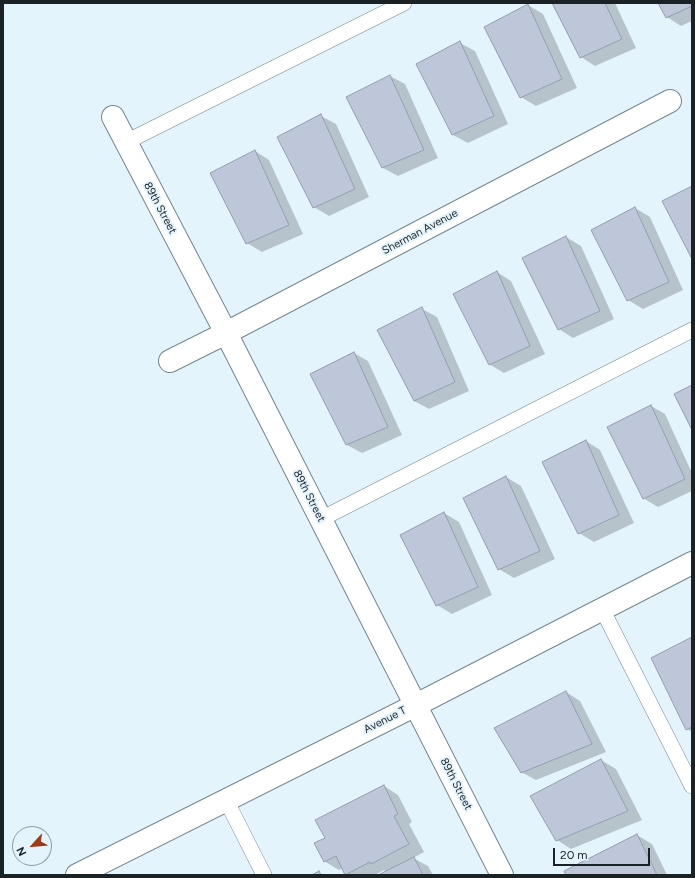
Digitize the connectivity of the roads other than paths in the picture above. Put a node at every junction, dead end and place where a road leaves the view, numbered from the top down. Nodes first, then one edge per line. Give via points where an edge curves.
1 (404, 3) edge
2 (670, 101) dead end
3 (113, 117) dead end
4 (126, 142) junction
5 (692, 330) edge
6 (226, 333) junction
7 (170, 361) dead end
8 (321, 520) junction
9 (692, 563) edge
10 (602, 609) junction
11 (416, 705) junction
12 (692, 786) edge
13 (226, 800) junction
14 (77, 875) edge
15 (264, 875) edge
16 (502, 875) edge

1 - 4 lane
2 - 6 street, Sherman Avenue
3 - 4 street, 89th Street
4 - 6 street, 89th Street
5 - 8 lane
6 - 7 street, Sherman Avenue
6 - 8 street, 89th Street
8 - 11 street, 89th Street
9 - 10 street, Avenue T
10 - 11 street, Avenue T
10 - 12 lane
11 - 13 street, Avenue T
11 - 16 street, 89th Street
13 - 14 street, Avenue T
13 - 15 lane

